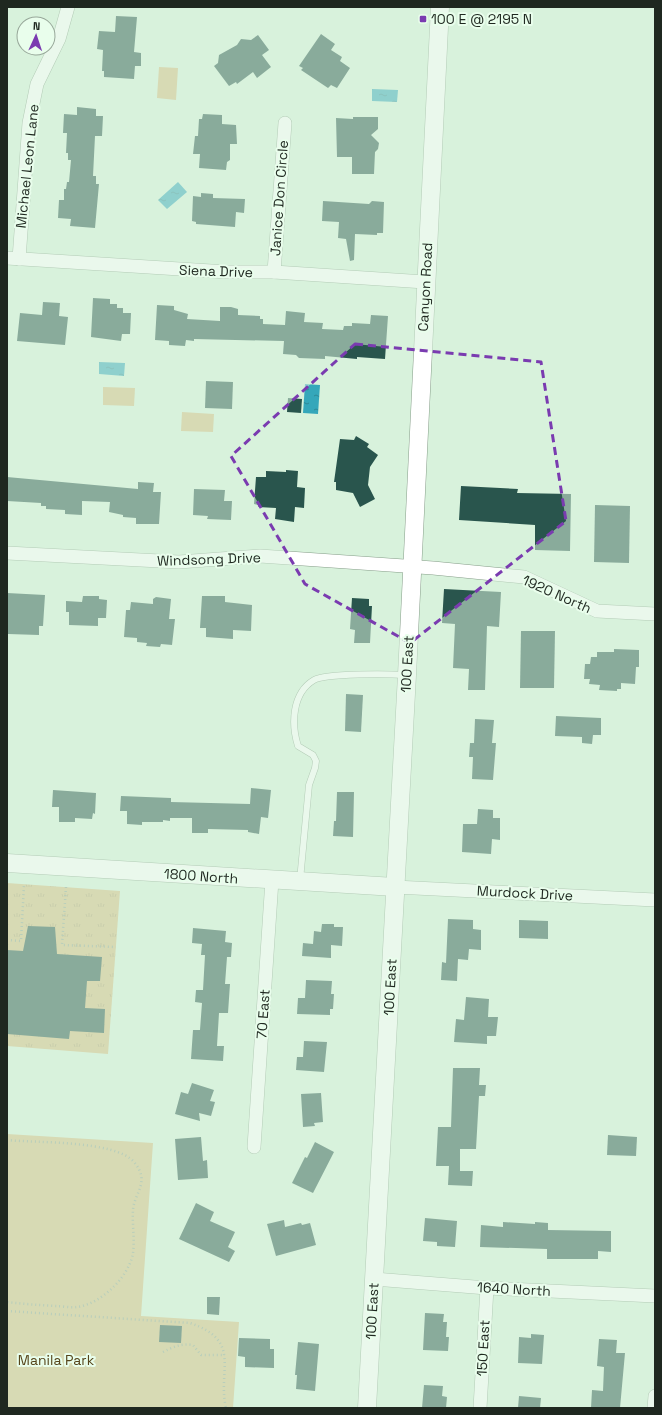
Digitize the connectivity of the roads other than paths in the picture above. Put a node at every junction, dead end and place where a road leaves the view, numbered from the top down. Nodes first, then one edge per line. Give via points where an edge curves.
1 (68, 7) edge
2 (440, 7) edge
3 (285, 123) dead end
4 (13, 258) edge
5 (274, 272) junction
6 (425, 282) junction
7 (7, 553) edge
8 (412, 566) junction
9 (655, 614) edge
10 (407, 676) junction
11 (7, 863) edge
12 (272, 880) junction
13 (299, 882) junction
14 (395, 887) junction
15 (655, 900) edge
16 (254, 1148) dead end
17 (374, 1279) junction
18 (487, 1288) junction
19 (655, 1296) edge
20 (655, 1396) edge
21 (367, 1408) edge
22 (480, 1408) edge
23 (654, 1408) edge

1 - 4 street, Michael Leon Lane via 58,39 37,84 29,123
2 - 6 main road, Canyon Road
3 - 5 street, Janice Don Circle
4 - 5 street, Siena Drive via 227,272
5 - 6 street, Siena Drive
6 - 8 main road, Canyon Road
7 - 8 street, Windsong Drive via 179,562 260,556
8 - 9 street, 1920 North via 524,577 597,611
8 - 10 main road, 100 East
10 - 13 lane via 381,674 316,679 298,696 295,738 298,746 313,755 316,761 309,785
10 - 14 main road, 100 East
11 - 12 main road, 1800 North
12 - 13 main road, 1800 North
12 - 16 street, 70 East
13 - 14 main road, 1800 North
14 - 15 street, Murdock Drive
14 - 17 main road, 100 East
17 - 18 street, 1640 North
17 - 21 main road, 100 East
18 - 19 street, 1640 North
18 - 22 street, 150 East
20 - 23 street

